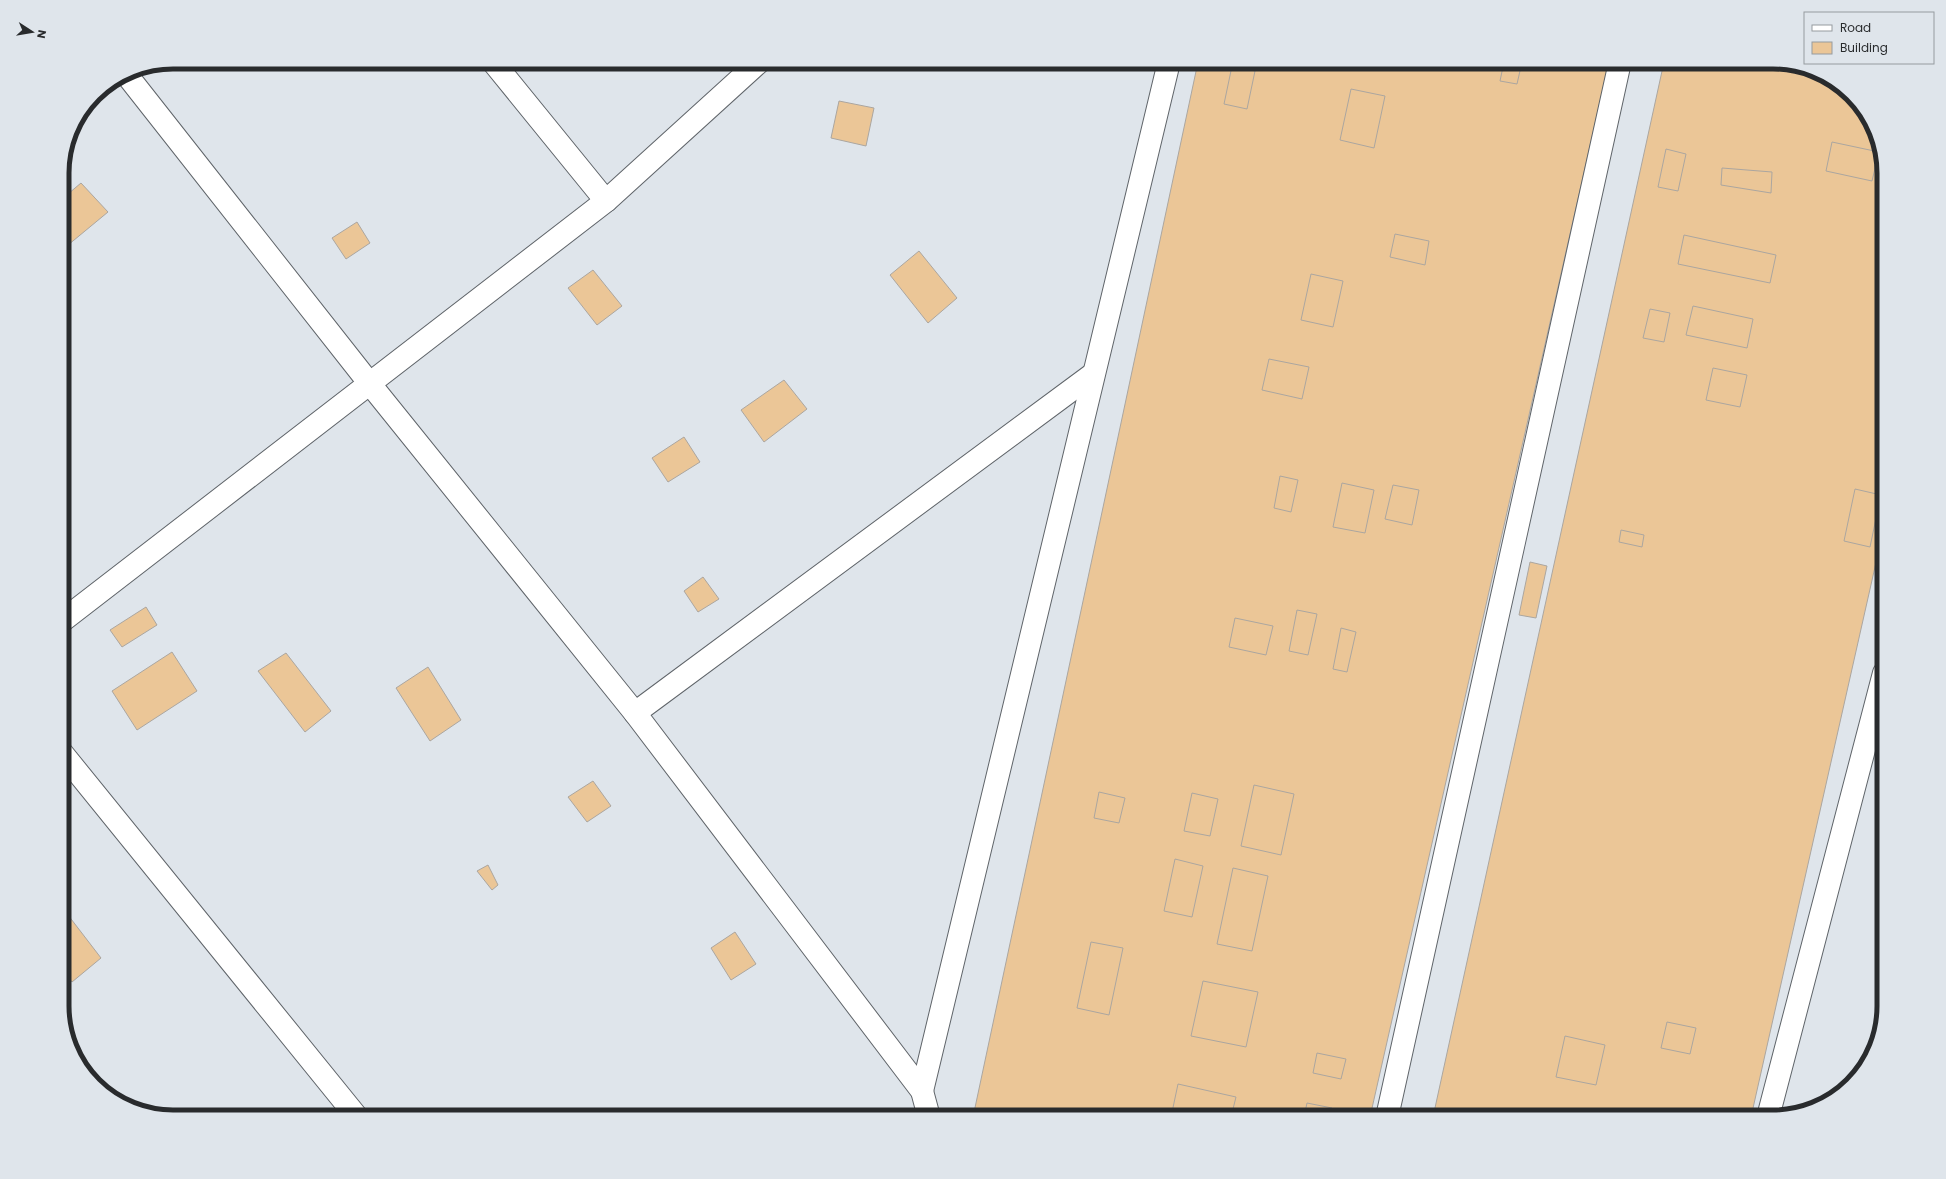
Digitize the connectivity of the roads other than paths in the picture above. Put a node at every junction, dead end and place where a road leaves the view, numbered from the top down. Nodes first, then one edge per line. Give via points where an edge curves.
1 (499, 69) edge
2 (751, 69) edge
3 (1167, 69) edge
4 (1618, 69) edge
5 (130, 79) edge
6 (606, 201) junction
7 (1093, 374) junction
8 (370, 384) junction
9 (69, 616) edge
10 (1877, 700) edge
11 (635, 712) junction
12 (69, 762) edge
13 (922, 1091) junction
14 (351, 1110) edge
15 (927, 1110) edge
16 (1389, 1110) edge
17 (1770, 1110) edge

1 - 6 street
2 - 6 street
3 - 7 street
4 - 16 street
5 - 8 street
6 - 8 street
7 - 11 street
7 - 13 street
8 - 9 street
8 - 11 street
10 - 17 street
11 - 13 street
12 - 14 street
13 - 15 street

